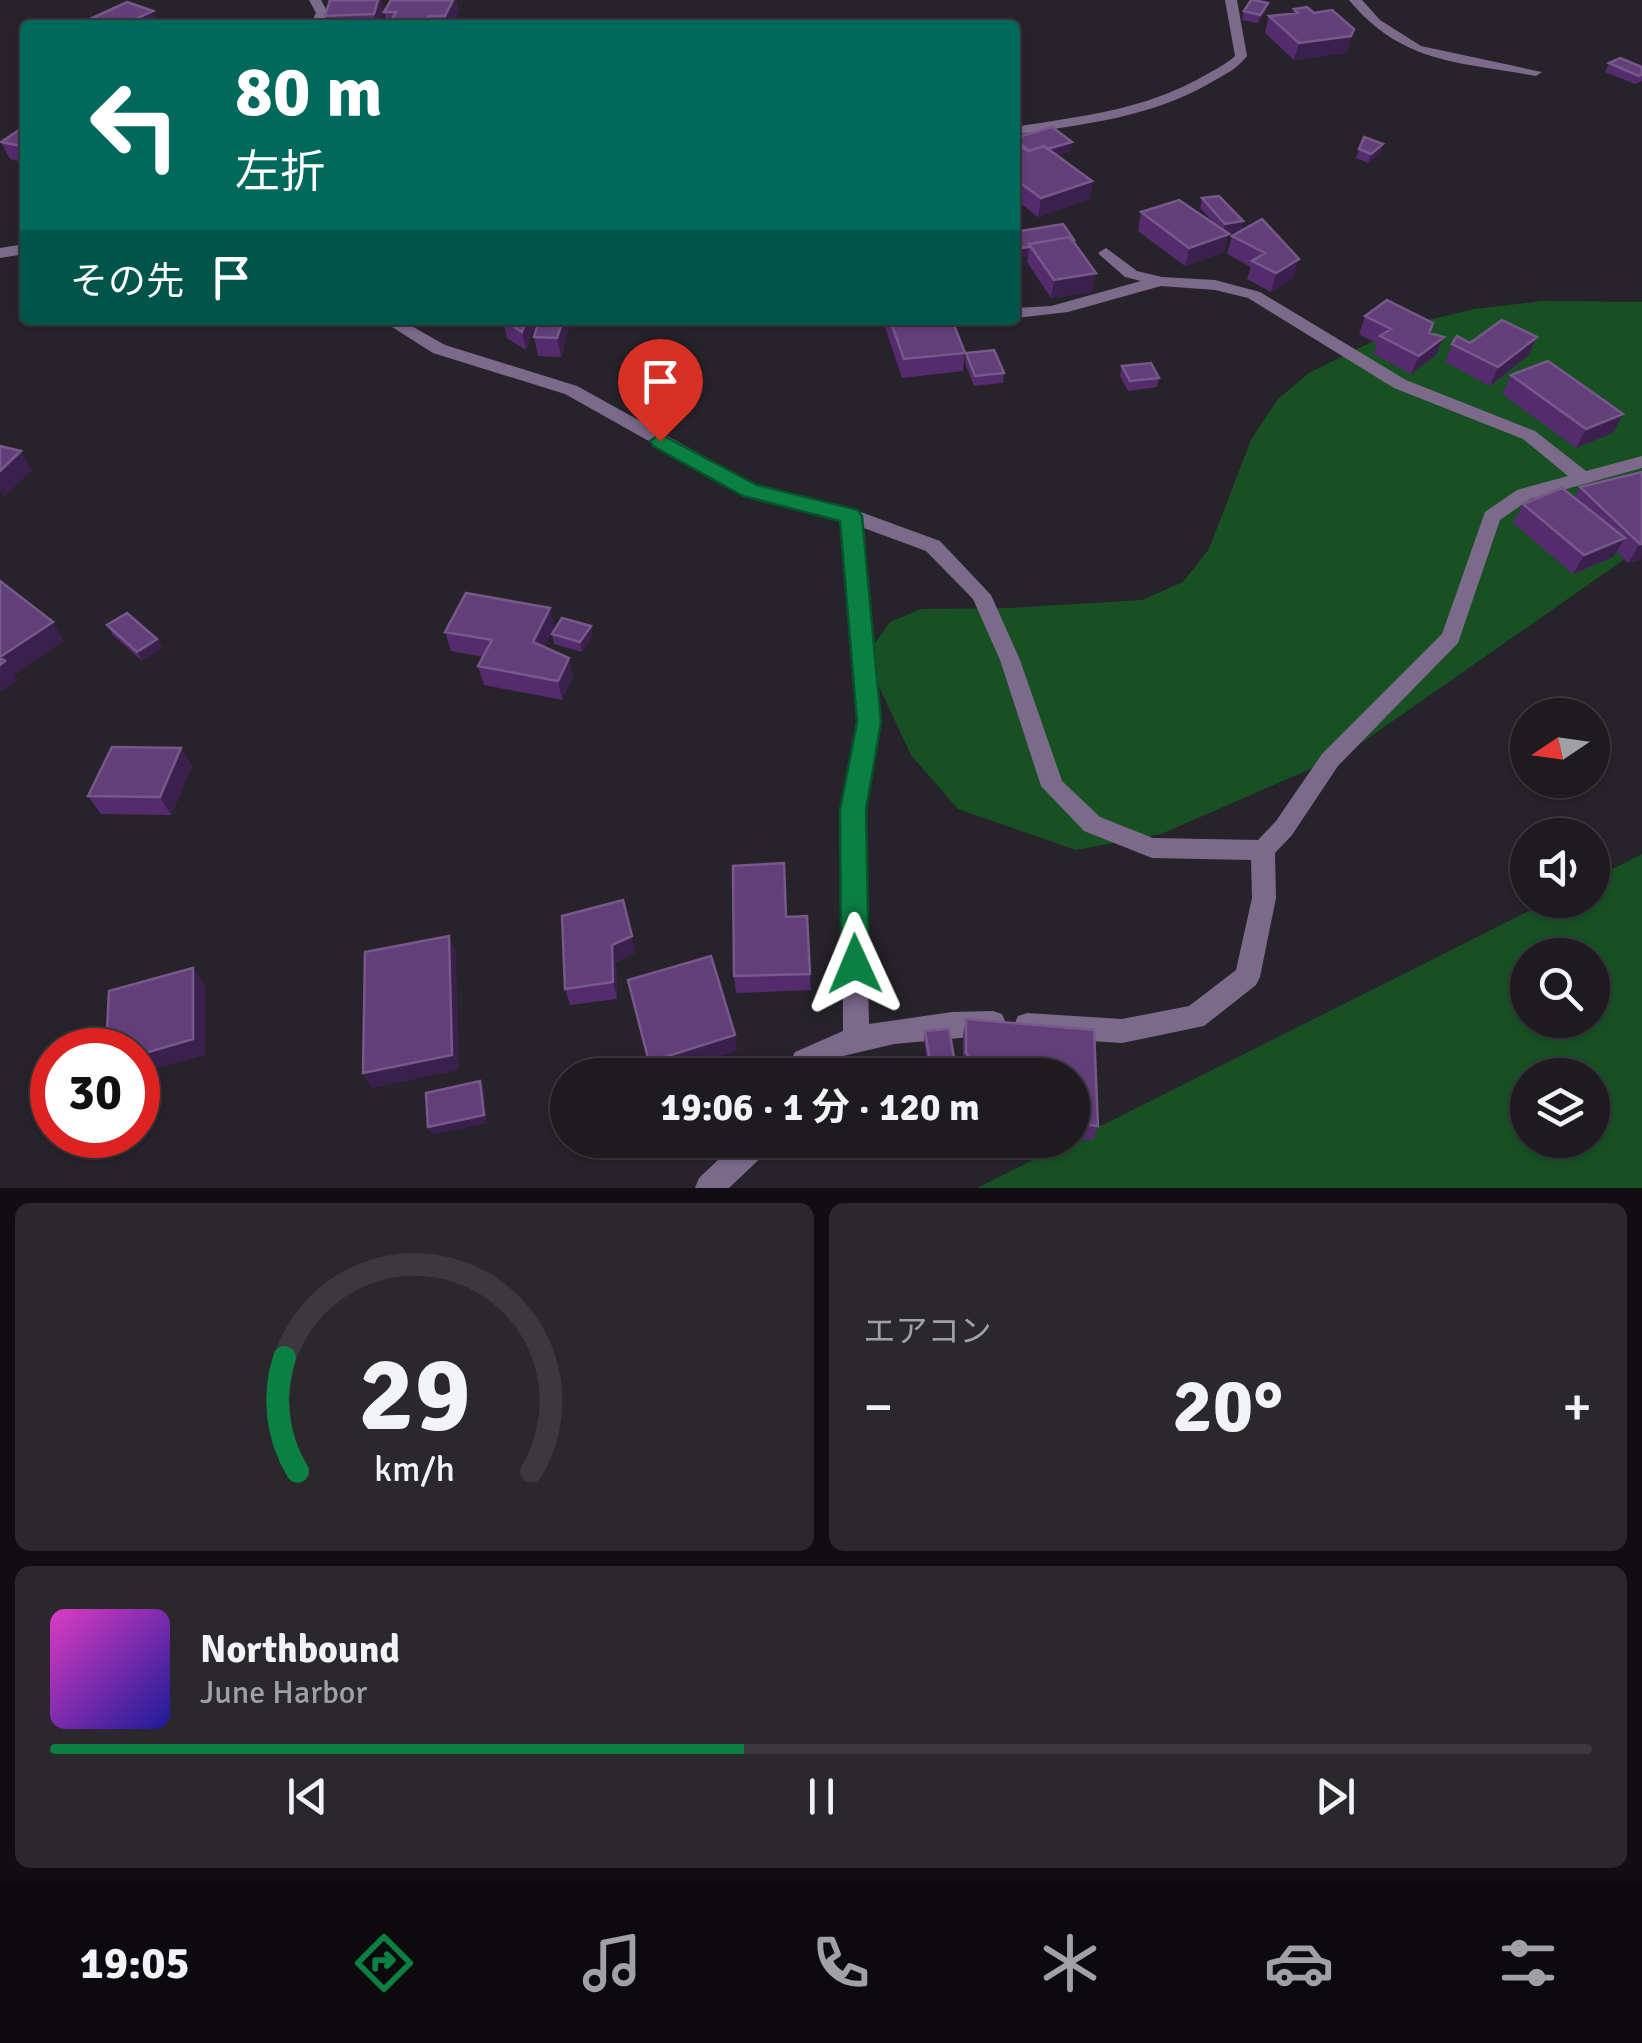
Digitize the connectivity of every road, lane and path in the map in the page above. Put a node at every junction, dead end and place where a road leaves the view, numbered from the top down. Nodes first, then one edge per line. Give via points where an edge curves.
1 (1231, 0) edge
2 (1356, 0) edge
3 (1536, 72) dead end
4 (1020, 130) edge
5 (1106, 253) dead end
6 (1162, 282) junction
7 (1020, 312) edge
8 (398, 325) edge
9 (1642, 462) edge
10 (1581, 477) junction
11 (851, 516) junction
12 (1263, 850) junction
13 (856, 1040) junction
14 (809, 1058) edge
15 (740, 1158) edge
16 (709, 1188) edge

1 - 4 street via 1241,56 1231,69 1164,102
2 - 3 street via 1391,38 1423,54
5 - 6 street via 1131,274
6 - 7 street
6 - 10 street via 1254,295 1400,384 1529,435
8 - 11 street via 439,349 571,390 750,490
9 - 10 street
10 - 12 street via 1524,494 1492,517 1450,638 1330,760
11 - 12 street via 933,546 981,595 1052,786 1092,824 1152,848
11 - 13 street via 869,722 853,810
12 - 13 street via 1264,898 1247,977 1195,1017 1122,1031 965,1021
13 - 14 street
15 - 16 street

